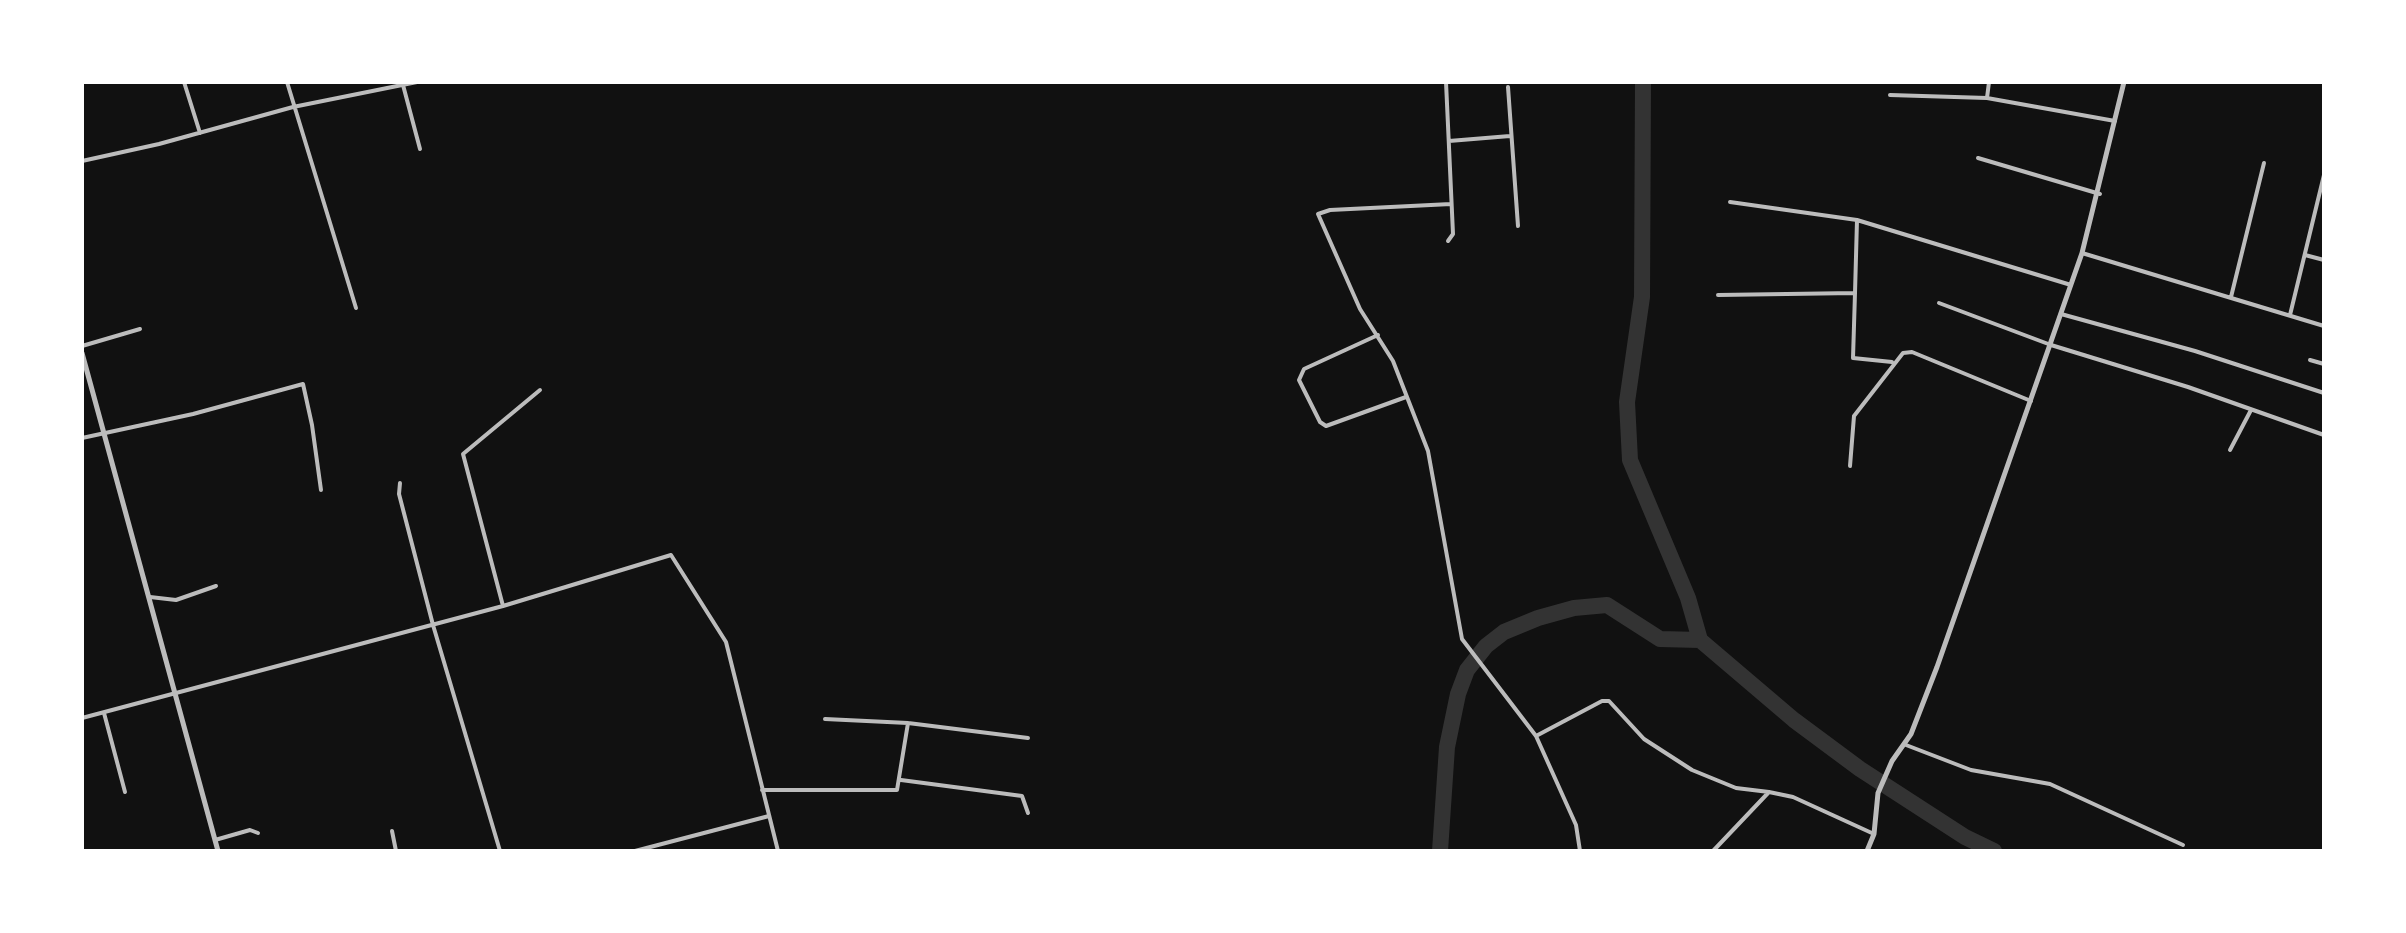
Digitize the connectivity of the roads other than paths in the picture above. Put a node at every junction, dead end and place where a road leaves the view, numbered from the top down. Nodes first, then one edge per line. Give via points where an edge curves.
1 (184, 82) edge
2 (287, 82) edge
3 (417, 82) edge
4 (1446, 82) edge
5 (1989, 82) edge
6 (2124, 82) edge
7 (403, 85) junction
8 (1508, 87) dead end
9 (1890, 95) dead end
10 (1987, 98) junction
11 (293, 107) junction
12 (2115, 121) junction
13 (200, 133) junction
14 (1510, 136) junction
15 (1449, 141) junction
16 (420, 149) dead end
17 (1978, 158) dead end
18 (82, 161) edge
19 (2264, 163) dead end
20 (2324, 175) edge
21 (2100, 194) junction
22 (1730, 202) dead end
23 (1451, 204) junction
24 (1857, 220) junction
25 (1518, 226) dead end
26 (1448, 241) dead end
27 (2082, 253) junction
28 (2305, 255) junction
29 (2324, 260) edge
30 (2071, 285) junction
31 (1855, 293) junction
32 (1718, 295) dead end
33 (2231, 297) junction
34 (1939, 303) dead end
35 (356, 308) dead end
36 (2061, 314) junction
37 (2290, 315) junction
38 (2324, 326) edge
39 (140, 329) dead end
40 (1378, 335) junction
41 (2051, 345) junction
42 (82, 346) edge
43 (82, 353) edge
44 (2310, 360) dead end
45 (1894, 362) junction
46 (2324, 364) edge
47 (540, 390) dead end
48 (2324, 393) edge
49 (1406, 397) junction
50 (2031, 401) junction
51 (2251, 410) junction
52 (103, 433) junction
53 (2324, 435) edge
54 (82, 438) edge
55 (2230, 450) dead end
56 (1850, 466) dead end
57 (400, 483) dead end
58 (321, 490) dead end
59 (216, 586) dead end
60 (150, 597) junction
61 (503, 606) junction
62 (433, 625) junction
63 (177, 693) junction
64 (104, 712) junction
65 (82, 718) edge
66 (825, 719) dead end
67 (908, 723) junction
68 (1536, 736) junction
69 (1028, 738) dead end
70 (1906, 745) junction
71 (901, 780) junction
72 (762, 790) junction
73 (125, 792) dead end
74 (1769, 792) junction
75 (1028, 813) dead end
76 (769, 816) junction
77 (392, 831) dead end
78 (258, 833) dead end
79 (1874, 834) junction
80 (215, 840) junction
81 (2183, 845) dead end
82 (218, 851) edge
83 (396, 851) edge
84 (500, 851) edge
85 (635, 851) edge
86 (778, 851) edge
87 (1580, 851) edge
88 (1713, 851) edge
89 (1867, 851) edge

1 - 13 street
2 - 11 street
3 - 7 street
4 - 15 street
5 - 10 street
6 - 12 street
7 - 11 street
7 - 16 street
8 - 14 street
9 - 10 street
10 - 12 street
11 - 13 street
11 - 35 street
12 - 21 street
13 - 18 street
14 - 15 street
14 - 25 street
15 - 23 street
17 - 21 street
19 - 33 street
20 - 28 street
21 - 27 street
22 - 24 street
23 - 26 street via 1453,234
23 - 40 street via 1318,214 1350,288
24 - 30 street
24 - 31 street
27 - 30 street
27 - 33 street
28 - 29 street
28 - 37 street
30 - 36 street
31 - 32 street
31 - 45 street via 1853,358
33 - 37 street
34 - 41 street
36 - 41 street
36 - 48 street
37 - 38 street
39 - 42 street
40 - 49 street
40 - 49 street via 1304,369 1299,380 1326,426
41 - 50 street
41 - 51 street
43 - 52 street
44 - 46 street
45 - 50 street via 1912,352
45 - 56 street via 1854,416
47 - 61 street via 463,454
49 - 68 street via 1428,451 1459,629 1467,649
50 - 70 street
51 - 53 street
51 - 55 street
52 - 54 street
52 - 58 street via 303,384
52 - 60 street
57 - 62 street
59 - 60 street via 176,600
60 - 63 street
61 - 62 street
61 - 72 street via 671,555 726,642
62 - 63 street
62 - 84 street
63 - 64 street
63 - 80 street
64 - 65 street
64 - 73 street
66 - 67 street
67 - 69 street
67 - 71 street
68 - 74 street via 1609,701 1644,739 1692,770 1736,788
68 - 87 street via 1576,825
70 - 79 street via 1878,793
70 - 81 street via 1971,770 2050,784
71 - 72 street via 894,792
71 - 75 street via 1024,797
72 - 76 street
74 - 79 street via 1793,797
74 - 88 street
76 - 85 street
76 - 86 street
77 - 83 street
78 - 80 street
79 - 89 street
80 - 82 street

